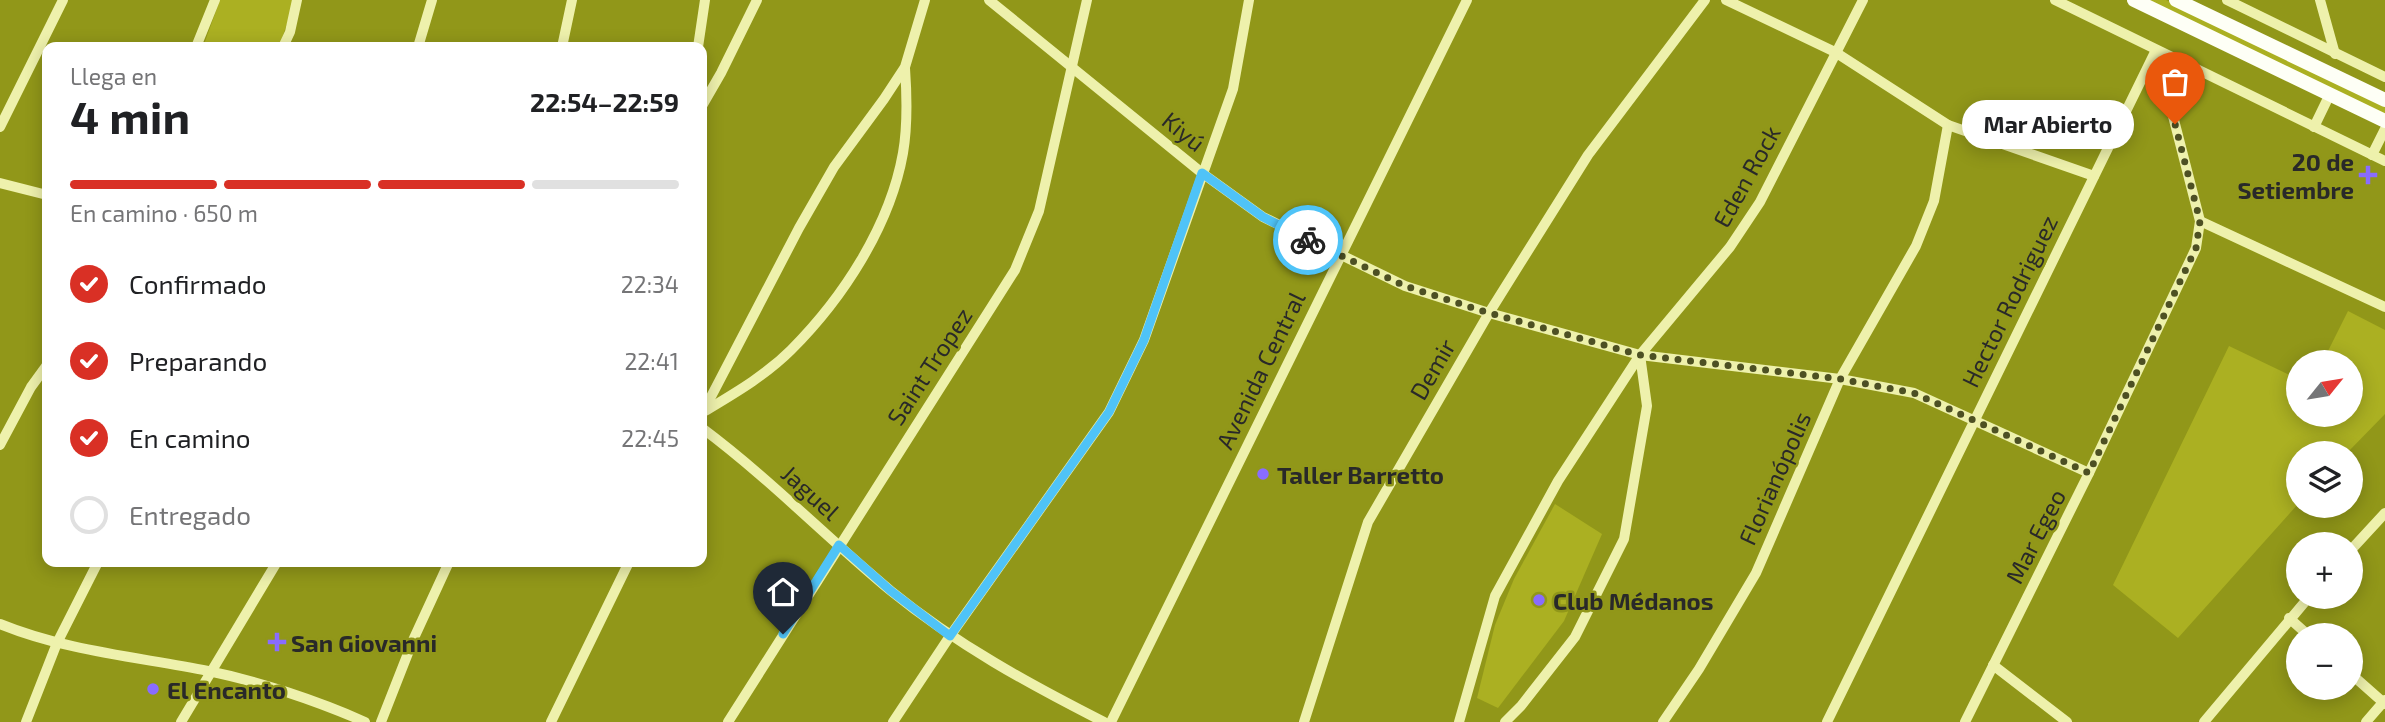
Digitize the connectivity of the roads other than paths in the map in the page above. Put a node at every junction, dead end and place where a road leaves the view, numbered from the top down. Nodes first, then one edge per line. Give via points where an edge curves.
1 (63, 0) edge
2 (215, 0) edge
3 (297, 0) edge
4 (432, 0) edge
5 (572, 0) edge
6 (705, 0) edge
7 (757, 0) edge
8 (925, 0) edge
9 (989, 0) edge
10 (1087, 0) edge
11 (1248, 0) edge
12 (1466, 0) edge
13 (1705, 0) edge
14 (1726, 0) edge
15 (1863, 0) edge
16 (2055, 0) edge
17 (2134, 0) edge
18 (2176, 0) edge
19 (2227, 0) edge
20 (2320, 0) edge
21 (42, 42) edge
22 (42, 42) edge
23 (198, 42) edge
24 (285, 42) edge
25 (419, 42) edge
26 (563, 42) edge
27 (699, 42) edge
28 (2157, 50) junction
29 (1835, 52) junction
30 (2335, 54) junction
31 (1073, 66) junction
32 (905, 67) junction
33 (2385, 77) edge
34 (2330, 94) junction
35 (707, 98) edge
36 (2385, 100) edge
37 (2385, 121) edge
38 (1948, 125) junction
39 (0, 127) edge
40 (2314, 127) junction
41 (2385, 129) edge
42 (2372, 155) junction
43 (2385, 162) edge
44 (1202, 173) junction
45 (2094, 176) junction
46 (0, 183) edge
47 (42, 194) edge
48 (2200, 221) junction
49 (1339, 256) junction
50 (2385, 307) edge
51 (1489, 313) junction
52 (1640, 355) junction
53 (42, 372) edge
54 (1840, 379) junction
55 (707, 403) edge
56 (707, 410) edge
57 (1975, 420) junction
58 (707, 432) edge
59 (0, 444) edge
60 (2089, 473) junction
61 (2385, 513) edge
62 (2363, 537) edge
63 (839, 545) junction
64 (95, 567) edge
65 (274, 567) edge
66 (447, 567) edge
67 (627, 567) edge
68 (2298, 609) edge
69 (2289, 618) junction
70 (2295, 623) edge
71 (0, 624) edge
72 (950, 636) junction
73 (57, 643) junction
74 (1993, 665) junction
75 (212, 671) junction
76 (2363, 684) edge
77 (2384, 702) edge
78 (26, 722) edge
79 (181, 722) edge
80 (365, 722) edge
81 (381, 722) edge
82 (551, 722) edge
83 (728, 722) edge
84 (893, 722) edge
85 (1104, 722) edge
86 (1111, 722) edge
87 (1304, 722) edge
88 (1459, 722) edge
89 (1505, 722) edge
90 (1663, 722) edge
91 (1827, 722) edge
92 (1965, 722) edge
93 (2067, 722) edge
94 (2204, 722) edge
95 (2366, 722) edge

1 - 21 street
2 - 23 street
3 - 24 street
4 - 25 street
5 - 26 street
6 - 27 street
7 - 35 street
8 - 32 street
9 - 31 street, Kiyú
10 - 31 street, Saint Tropez
11 - 44 street via 1233,89
12 - 49 street, Avenida Central
13 - 51 street, Demir via 1588,155
14 - 29 street
15 - 29 street, Eden Rock
16 - 28 street
17 - 34 main road
18 - 36 main road
19 - 30 street
20 - 30 street
22 - 39 street
28 - 40 street
28 - 45 street, Hector Rodriguez
28 - 48 street, Mar Egeo
29 - 38 street
29 - 52 street, Eden Rock via 1760,202 1730,247
30 - 33 street
31 - 44 street, Kiyú
31 - 63 street, Saint Tropez via 1039,211 1015,270
32 - 55 street via 834,167
32 - 56 street via 908,108 902,154 886,211 858,264 791,351
34 - 37 main road
34 - 40 street
38 - 45 street
38 - 54 street, Florianópolis via 1934,201 1916,246
40 - 42 street
41 - 42 street
42 - 43 street
44 - 49 street, Kiyú via 1263,217
44 - 72 street via 1144,340 1109,412
45 - 57 street, Hector Rodriguez
46 - 47 street
48 - 50 street
48 - 60 street, Mar Egeo via 2196,248
49 - 51 street, Kiyú via 1405,286
49 - 86 street, Avenida Central
51 - 52 street, Kiyú
51 - 87 street, Demir via 1368,522
52 - 54 street, Kiyú
52 - 88 street, Eden Rock via 1558,481 1496,596
52 - 89 street via 1647,406 1624,539 1575,637
53 - 59 street
54 - 57 street, Kiyú via 1914,393
54 - 90 street, Florianópolis via 1756,573
57 - 60 street, Kiyú
57 - 91 street, Hector Rodriguez
58 - 63 street, Jaguel
60 - 74 street, Mar Egeo
61 - 62 street
63 - 72 street, Jaguel
63 - 83 street, Saint Tropez
64 - 73 street
65 - 75 street
66 - 81 street
67 - 82 street
68 - 69 street
69 - 70 street
69 - 94 street
71 - 73 street
72 - 84 street
72 - 85 street, Jaguel
73 - 75 street
73 - 78 street
74 - 92 street, Mar Egeo
74 - 93 street
75 - 79 street
75 - 80 street via 314,701
76 - 77 street
77 - 95 street

